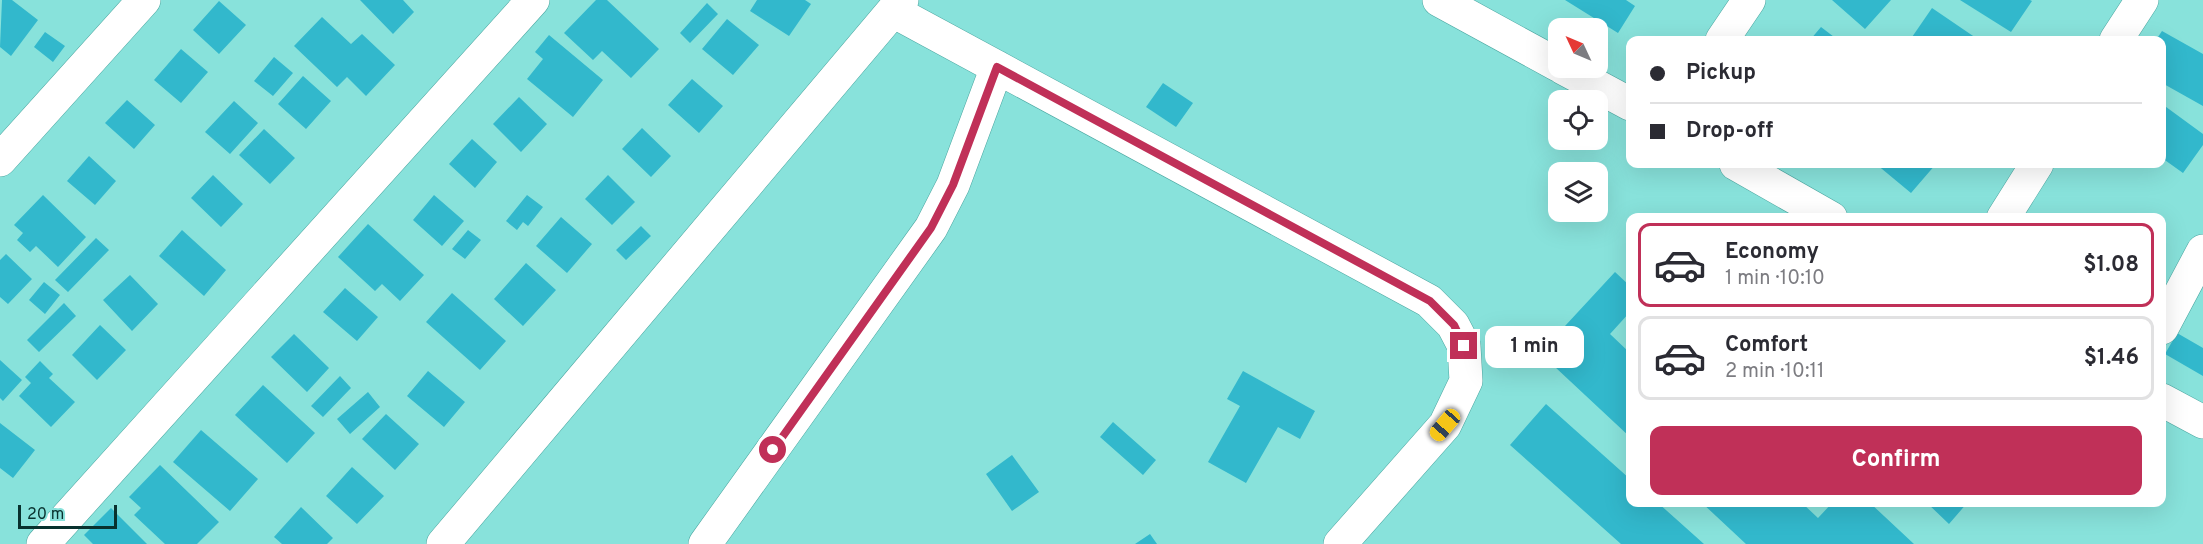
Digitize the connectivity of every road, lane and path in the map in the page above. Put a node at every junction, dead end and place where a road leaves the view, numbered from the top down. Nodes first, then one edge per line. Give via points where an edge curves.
1 (144, 0) edge
2 (533, 0) edge
3 (1439, 0) edge
4 (1749, 0) edge
5 (2142, 0) edge
6 (897, 5) edge
7 (1725, 36) edge
8 (2119, 36) edge
9 (1548, 60) edge
10 (997, 67) junction
11 (1582, 78) edge
12 (1626, 102) edge
13 (0, 160) edge
14 (1743, 168) edge
15 (2034, 168) edge
16 (1822, 213) edge
17 (2005, 213) edge
18 (2203, 250) edge
19 (2166, 320) edge
20 (2166, 402) edge
21 (2203, 422) edge
22 (43, 544) edge
23 (443, 544) edge
24 (705, 544) edge
25 (1340, 544) edge

1 - 13 street
2 - 22 street
3 - 9 street
4 - 7 street
5 - 8 street
6 - 10 street
6 - 23 street
10 - 24 street via 953,185 931,228
10 - 25 street via 1430,301 1454,325 1464,346 1466,381 1445,425
11 - 12 street
14 - 16 street
15 - 17 street
18 - 19 street
20 - 21 street

